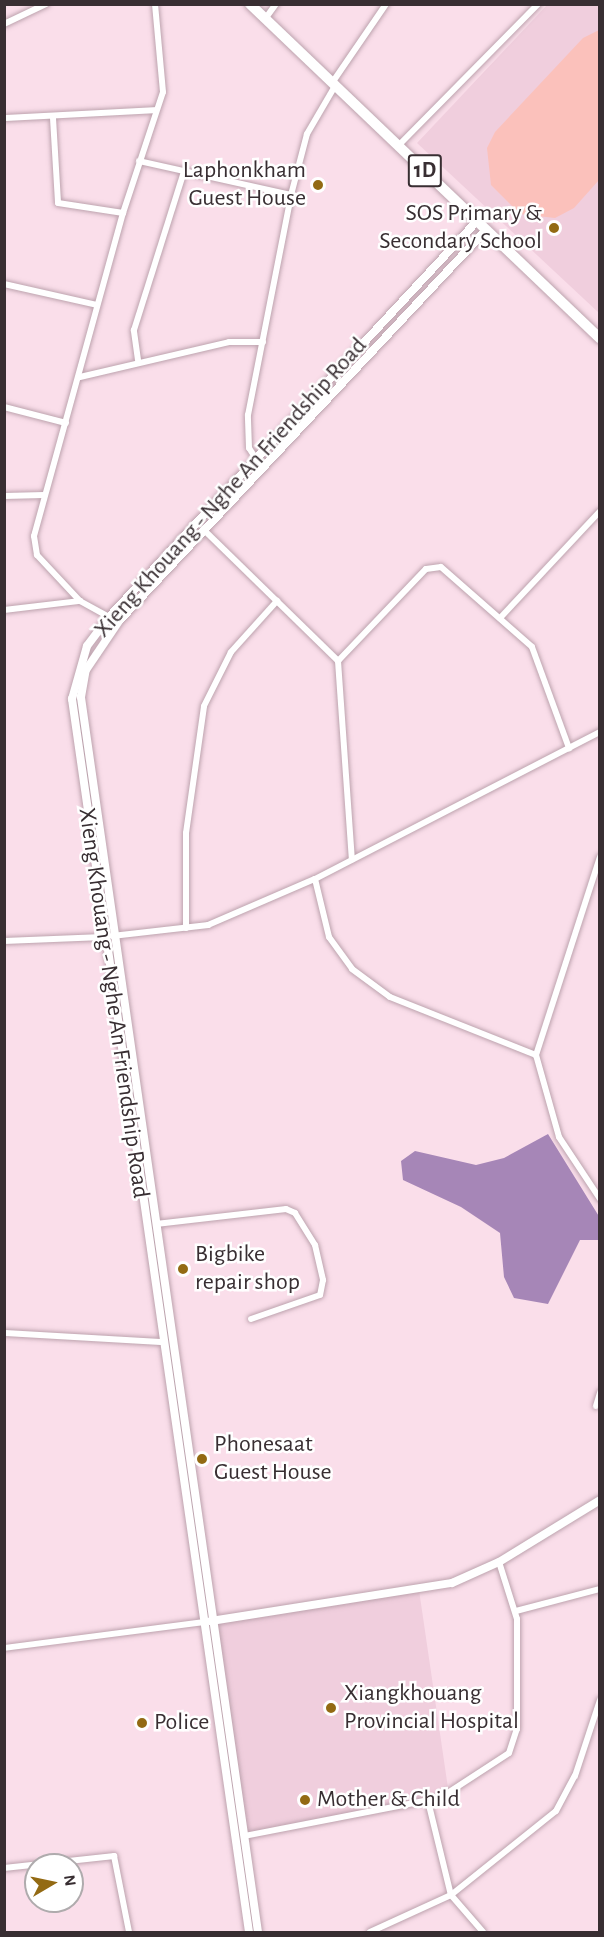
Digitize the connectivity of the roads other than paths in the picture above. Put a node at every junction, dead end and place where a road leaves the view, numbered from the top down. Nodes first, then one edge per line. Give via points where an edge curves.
1 (46, 4) edge
2 (155, 4) edge
3 (250, 4) edge
4 (276, 4) edge
5 (386, 4) edge
6 (538, 4) edge
7 (265, 19) junction
8 (4, 24) edge
9 (334, 84) junction
10 (155, 110) junction
11 (4, 118) edge
12 (53, 118) junction
13 (398, 146) junction
14 (139, 161) junction
15 (184, 171) junction
16 (291, 195) junction
17 (123, 213) junction
18 (477, 221) junction
19 (486, 230) junction
20 (4, 285) edge
21 (98, 305) junction
22 (600, 338) edge
23 (263, 342) junction
24 (138, 360) junction
25 (80, 377) junction
26 (4, 407) edge
27 (66, 423) junction
28 (256, 459) junction
29 (44, 495) junction
30 (4, 496) edge
31 (600, 511) edge
32 (597, 518) edge
33 (197, 523) junction
34 (205, 531) junction
35 (80, 601) junction
36 (277, 602) junction
37 (4, 610) edge
38 (109, 617) junction
39 (500, 618) junction
40 (338, 661) junction
41 (600, 732) edge
42 (569, 748) junction
43 (600, 857) edge
44 (352, 860) junction
45 (315, 879) junction
46 (186, 928) junction
47 (112, 936) junction
48 (103, 937) junction
49 (4, 941) edge
50 (537, 1055) junction
51 (600, 1199) edge
52 (156, 1224) junction
53 (251, 1319) dead end
54 (4, 1333) edge
55 (173, 1341) junction
56 (162, 1342) junction
57 (600, 1394) edge
58 (596, 1406) dead end
59 (600, 1500) edge
60 (499, 1562) junction
61 (600, 1589) edge
62 (516, 1611) junction
63 (213, 1621) junction
64 (203, 1622) junction
65 (4, 1648) edge
66 (600, 1700) edge
67 (428, 1800) junction
68 (244, 1836) junction
69 (4, 1868) edge
70 (451, 1895) junction
71 (129, 1932) edge
72 (249, 1932) edge
73 (258, 1932) edge
74 (370, 1932) edge
75 (483, 1932) edge

1 - 8 street
2 - 10 street via 165,80
3 - 7 highway, 1D
4 - 7 street
5 - 9 street
6 - 13 street
7 - 9 highway, 1D
9 - 13 highway, 1D
9 - 16 street via 307,134
10 - 12 street
10 - 14 street
11 - 12 street
12 - 17 street via 58,203
13 - 18 highway, 1D
14 - 15 street
14 - 17 street
15 - 16 street
15 - 24 street via 134,330
16 - 23 street
17 - 21 street
18 - 19 highway, 1D
18 - 28 street, Xieng Khouang - Nghe An Friendship Road
19 - 22 highway, 1D
19 - 34 street, Xieng Khouang - Nghe An Friendship Road
20 - 21 street
21 - 25 street
23 - 24 street via 229,342
23 - 28 street via 248,415 249,448
24 - 25 street
25 - 27 street
26 - 27 street
27 - 29 street
28 - 33 street, Xieng Khouang - Nghe An Friendship Road
29 - 30 street
29 - 35 street via 34,536 37,555
31 - 32 street
32 - 39 street
33 - 34 street
33 - 38 street, Xieng Khouang - Nghe An Friendship Road
34 - 36 street
34 - 47 street, Xieng Khouang - Nghe An Friendship Road via 119,621 86,670 82,725
35 - 37 street
35 - 38 street
36 - 40 street
36 - 46 street via 231,652 204,706 186,833
38 - 48 street, Xieng Khouang - Nghe An Friendship Road via 87,646 72,699
39 - 40 street via 435,565
39 - 42 street via 532,647
40 - 44 street
41 - 42 street
42 - 44 street
43 - 50 street
44 - 45 street
45 - 46 street via 208,925
45 - 50 street via 329,937 352,969 390,997
46 - 47 street
47 - 48 street
47 - 52 street, Xieng Khouang - Nghe An Friendship Road
48 - 49 street
48 - 56 street, Xieng Khouang - Nghe An Friendship Road
50 - 51 street via 560,1137
52 - 53 street via 286,1209 295,1213 315,1245 323,1280 320,1295
52 - 55 street, Xieng Khouang - Nghe An Friendship Road
54 - 56 street
55 - 56 street
55 - 63 street, Xieng Khouang - Nghe An Friendship Road
56 - 64 street, Xieng Khouang - Nghe An Friendship Road
57 - 58 street
59 - 60 street
60 - 62 street
60 - 63 street via 452,1583 394,1595
61 - 62 street
62 - 67 street via 514,1745 449,1795
63 - 64 street
63 - 68 street, Xieng Khouang - Nghe An Friendship Road
64 - 65 street
64 - 72 street, Xieng Khouang - Nghe An Friendship Road
66 - 70 street via 575,1776 556,1811
67 - 68 street
67 - 70 street
68 - 73 street, Xieng Khouang - Nghe An Friendship Road
69 - 71 street via 114,1856
70 - 74 street
70 - 75 street

